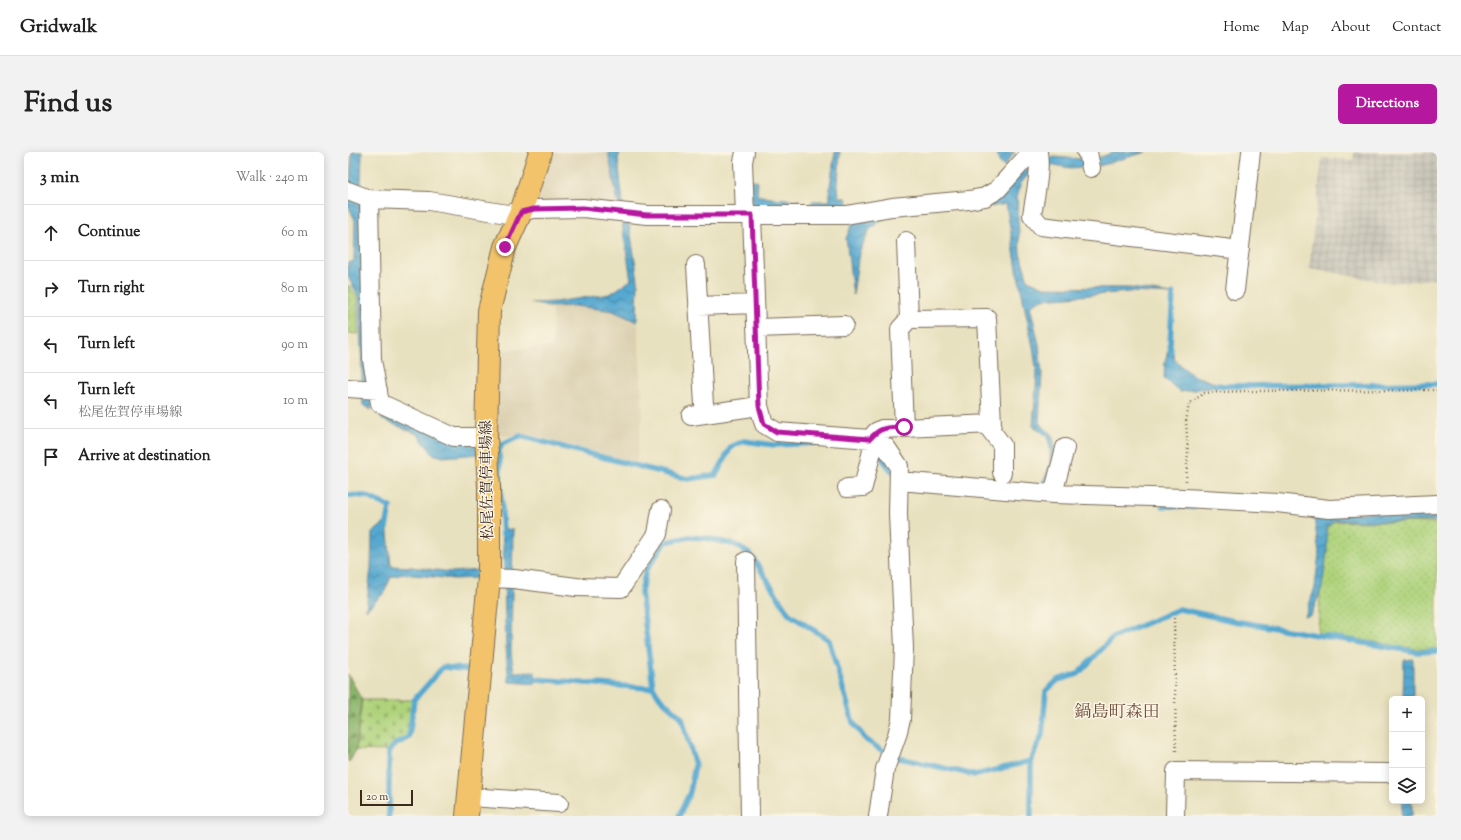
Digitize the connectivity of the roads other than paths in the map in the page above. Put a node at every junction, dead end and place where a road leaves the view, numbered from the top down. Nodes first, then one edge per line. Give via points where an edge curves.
1 (540, 152) edge
2 (745, 152) edge
3 (1251, 152) edge
4 (1031, 161) edge
5 (358, 195) edge
6 (521, 212) junction
7 (748, 215) junction
8 (906, 241) dead end
9 (1240, 250) junction
10 (696, 265) dead end
11 (1235, 290) dead end
12 (755, 304) junction
13 (698, 306) junction
14 (909, 320) junction
15 (844, 325) dead end
16 (756, 328) junction
17 (365, 389) edge
18 (759, 406) junction
19 (986, 424) junction
20 (904, 427) junction
21 (487, 443) junction
22 (871, 445) junction
23 (1065, 448) dead end
24 (1002, 473) dead end
25 (899, 474) junction
26 (847, 488) dead end
27 (1046, 494) junction
28 (1437, 504) edge
29 (661, 510) dead end
30 (746, 561) dead end
31 (499, 575) junction
32 (1389, 773) edge
33 (559, 803) dead end
34 (468, 806) edge
35 (750, 816) edge
36 (878, 816) edge
37 (1175, 816) edge

1 - 6 main road, 松尾佐賀停車場線
2 - 7 street via 742,162
3 - 9 street
4 - 7 street via 985,197 851,214
4 - 9 street via 1032,215 1041,226
5 - 6 street via 429,200 507,214
5 - 17 street via 372,360
6 - 7 street via 534,209 583,208 647,215
6 - 21 main road, 松尾佐賀停車場線 via 505,247 489,311
7 - 12 street
8 - 14 street
9 - 11 street
10 - 13 street
12 - 13 street
12 - 16 street
13 - 18 street via 698,410
14 - 19 street via 988,318 992,424
14 - 20 street via 900,328
15 - 16 street
16 - 18 street
17 - 21 street via 380,403 454,437
18 - 22 street via 764,424 777,432
19 - 20 street
19 - 24 street via 1002,445
20 - 22 street via 882,428 876,432
21 - 31 main road, 松尾佐賀停車場線
22 - 25 street via 886,447
22 - 26 street via 863,487
23 - 27 street
25 - 27 street
25 - 36 street via 898,514 904,648 901,719 885,769
27 - 28 street via 1184,498 1277,503 1329,509
29 - 31 street via 657,534 621,588 576,587
30 - 35 street
31 - 34 main road, 松尾佐賀停車場線
32 - 37 street via 1176,771
33 - 34 street

